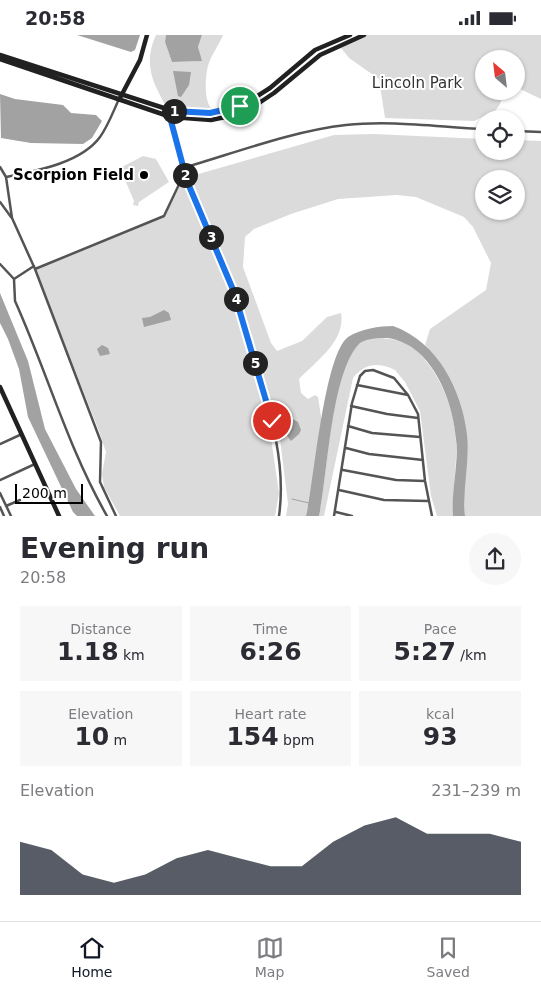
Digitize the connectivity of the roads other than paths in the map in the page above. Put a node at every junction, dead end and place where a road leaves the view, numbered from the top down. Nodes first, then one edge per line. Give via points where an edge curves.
1 (147, 35) edge
2 (350, 35) edge
3 (364, 35) edge
4 (343, 38) junction
5 (346, 44) junction
6 (0, 55) edge
7 (0, 59) edge
8 (120, 97) junction
9 (173, 111) junction
10 (171, 117) junction
11 (475, 129) edge
12 (525, 131) edge
13 (541, 132) edge
14 (0, 167) edge
15 (183, 168) junction
16 (184, 174) junction
17 (6, 177) junction
18 (0, 202) edge
19 (12, 218) junction
20 (0, 264) edge
21 (35, 267) junction
22 (14, 279) junction
23 (357, 385) junction
24 (0, 387) edge
25 (408, 395) junction
26 (351, 406) junction
27 (418, 418) junction
28 (348, 426) junction
29 (22, 434) junction
30 (420, 437) junction
31 (0, 444) edge
32 (346, 448) junction
33 (423, 460) junction
34 (35, 464) junction
35 (343, 470) junction
36 (0, 479) edge
37 (425, 481) junction
38 (339, 490) junction
39 (0, 493) edge
40 (20, 500) dead end
41 (428, 501) junction
42 (6, 506) junction
43 (0, 507) edge
44 (336, 512) junction
45 (4, 516) edge
46 (11, 516) edge
47 (58, 516) edge
48 (107, 516) edge
49 (116, 516) edge
50 (279, 516) edge
51 (334, 516) edge
52 (352, 516) edge
53 (432, 516) edge

1 - 8 main road via 140,60
2 - 4 main road
3 - 5 main road
4 - 5 main road
4 - 9 main road via 315,50 270,89 246,103 210,113
5 - 10 main road via 308,63 266,99 244,111 211,120
6 - 8 main road
7 - 8 main road
8 - 9 main road
8 - 10 main road
8 - 17 street via 102,135 92,145 50,168
9 - 10 street
10 - 15 street
11 - 15 street via 344,125 307,132
12 - 13 street
14 - 17 street
15 - 16 street
16 - 21 street via 164,216
16 - 50 street via 234,292 272,421 281,480
17 - 19 street
18 - 19 street
19 - 21 street
20 - 22 street
21 - 22 street
21 - 49 street via 102,442 100,482
22 - 48 street via 15,301 58,411
23 - 25 street
23 - 25 street via 364,372 373,370 394,378
23 - 26 street
24 - 29 main road
25 - 27 street
26 - 27 street
26 - 28 street
27 - 30 street
28 - 30 street via 372,433
28 - 32 street
29 - 31 street
29 - 34 main road
30 - 33 street
32 - 33 street
32 - 35 street
33 - 37 street
34 - 36 street
34 - 47 main road
35 - 37 street via 396,480
35 - 38 street
37 - 41 street
38 - 41 street via 384,500
38 - 44 street
39 - 42 street
40 - 42 street
41 - 53 street
42 - 46 street
43 - 45 street
44 - 51 street
44 - 52 street

